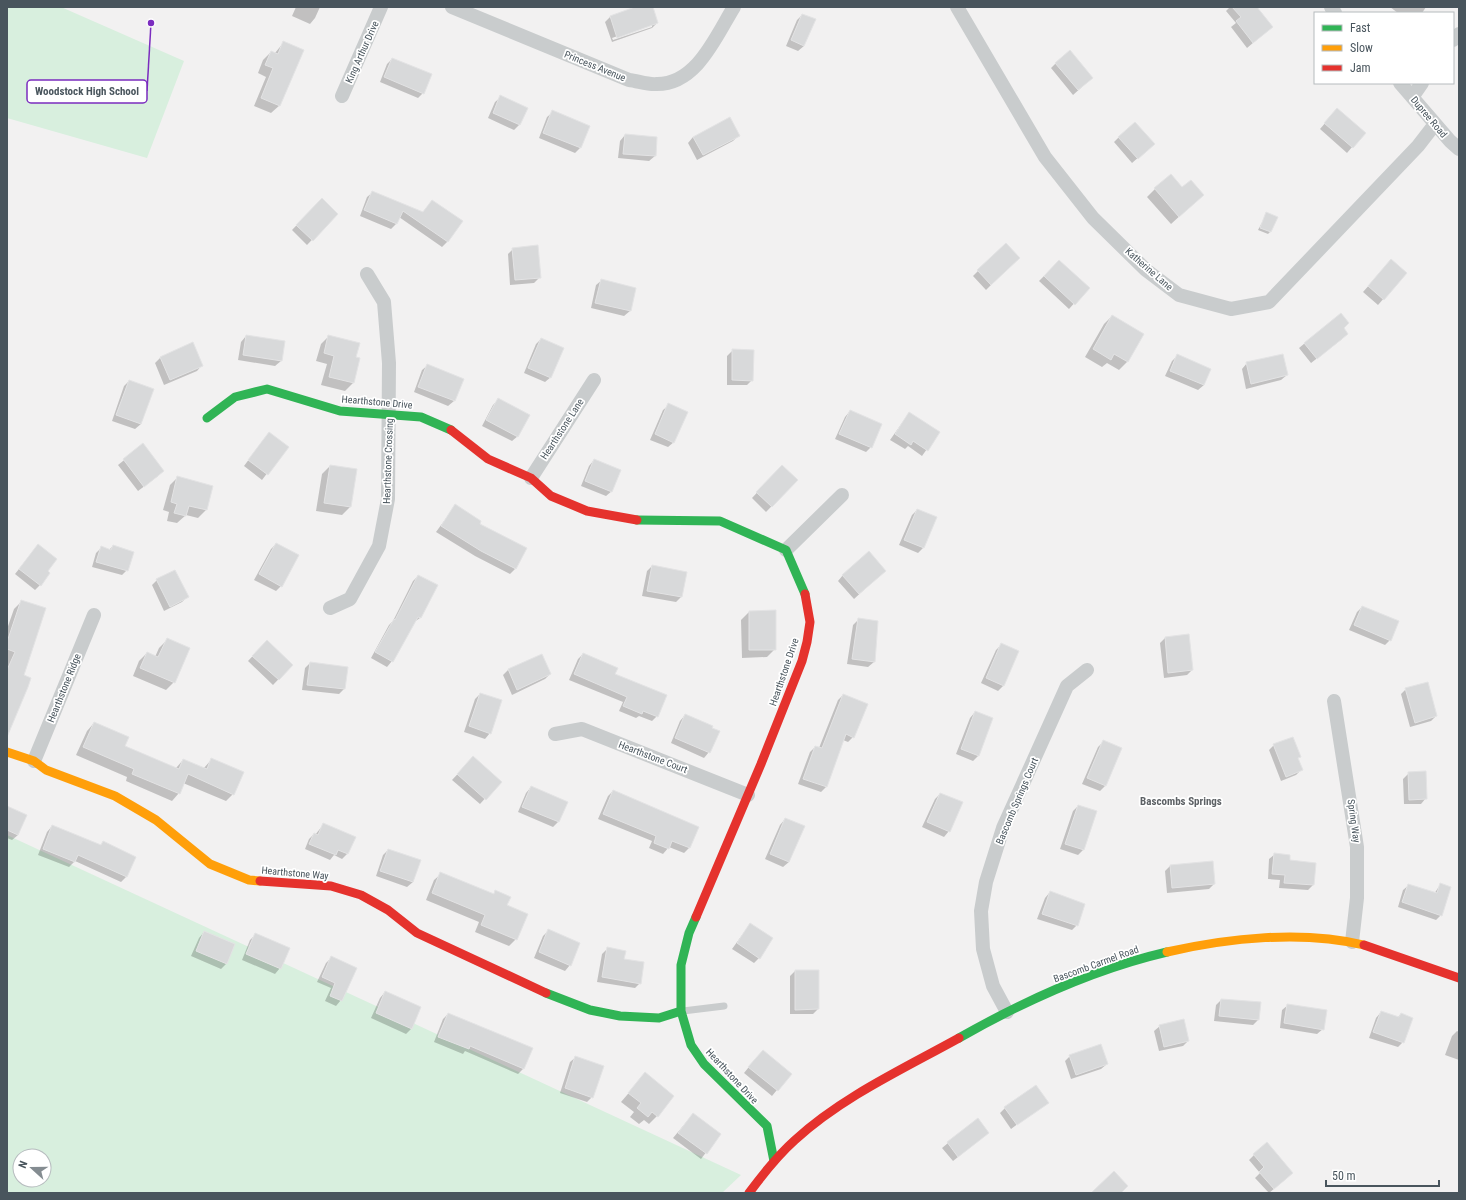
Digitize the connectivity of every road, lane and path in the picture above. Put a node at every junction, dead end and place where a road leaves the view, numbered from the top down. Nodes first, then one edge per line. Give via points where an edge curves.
1 (382, 7) edge
2 (452, 7) edge
3 (734, 7) edge
4 (957, 7) edge
5 (1401, 84) edge
6 (1421, 84) edge
7 (342, 96) dead end
8 (1413, 96) junction
9 (1435, 124) junction
10 (1459, 149) edge
11 (367, 274) dead end
12 (594, 380) dead end
13 (390, 415) junction
14 (207, 418) dead end
15 (531, 478) junction
16 (842, 495) dead end
17 (786, 550) junction
18 (330, 608) dead end
19 (94, 615) dead end
20 (1087, 670) dead end
21 (1334, 701) dead end
22 (555, 734) dead end
23 (7, 752) edge
24 (34, 761) junction
25 (748, 795) junction
26 (1352, 942) junction
27 (1459, 978) edge
28 (724, 1006) dead end
29 (681, 1011) junction
30 (1007, 1012) junction
31 (774, 1161) junction
32 (749, 1193) edge

1 - 7 street, King Arthur Drive
2 - 3 street, Princess Avenue via 629,80 658,84 681,78 702,59
4 - 9 street, Katherine Lane via 1045,157 1093,218 1146,270 1179,295 1231,309 1269,302 1418,146
5 - 8 street, Dupree Road
6 - 8 street
8 - 9 street, Dupree Road
9 - 10 street, Dupree Road
11 - 13 street, Hearthstone Crossing via 384,302
12 - 15 street, Hearthstone Lane
13 - 14 street, Hearthstone Drive via 340,411 267,389 235,396
13 - 15 street, Hearthstone Drive via 421,417 452,430 488,459
13 - 18 street, Hearthstone Crossing via 388,499 379,546 350,599
15 - 17 street, Hearthstone Drive via 551,496 587,511 633,520 720,521
16 - 17 street
17 - 25 street, Hearthstone Drive via 808,605 809,633 771,741
19 - 24 street, Hearthstone Ridge
20 - 30 street, Bascomb Springs Court via 1067,686 1003,828 986,882 981,911 983,949 993,986
21 - 26 street, Spring Way via 1357,847 1357,898
22 - 25 street, Hearthstone Court via 582,729
23 - 24 street, Hearthstone Way
24 - 29 street, Hearthstone Way via 46,770 115,796 156,820 210,864 249,880 331,886 361,895 388,910 417,933 554,997 590,1010 620,1016 659,1018
25 - 29 street, Hearthstone Drive via 689,933 681,965
26 - 27 street, Bascomb Carmel Road
26 - 30 street, Bascomb Carmel Road via 1293,938 1240,939 1190,945 1070,983
28 - 29 lane
29 - 31 street, Hearthstone Drive via 690,1045 704,1064 767,1126
30 - 31 street, Bascomb Carmel Road via 878,1083 797,1138
31 - 32 street, Bascomb Carmel Road

